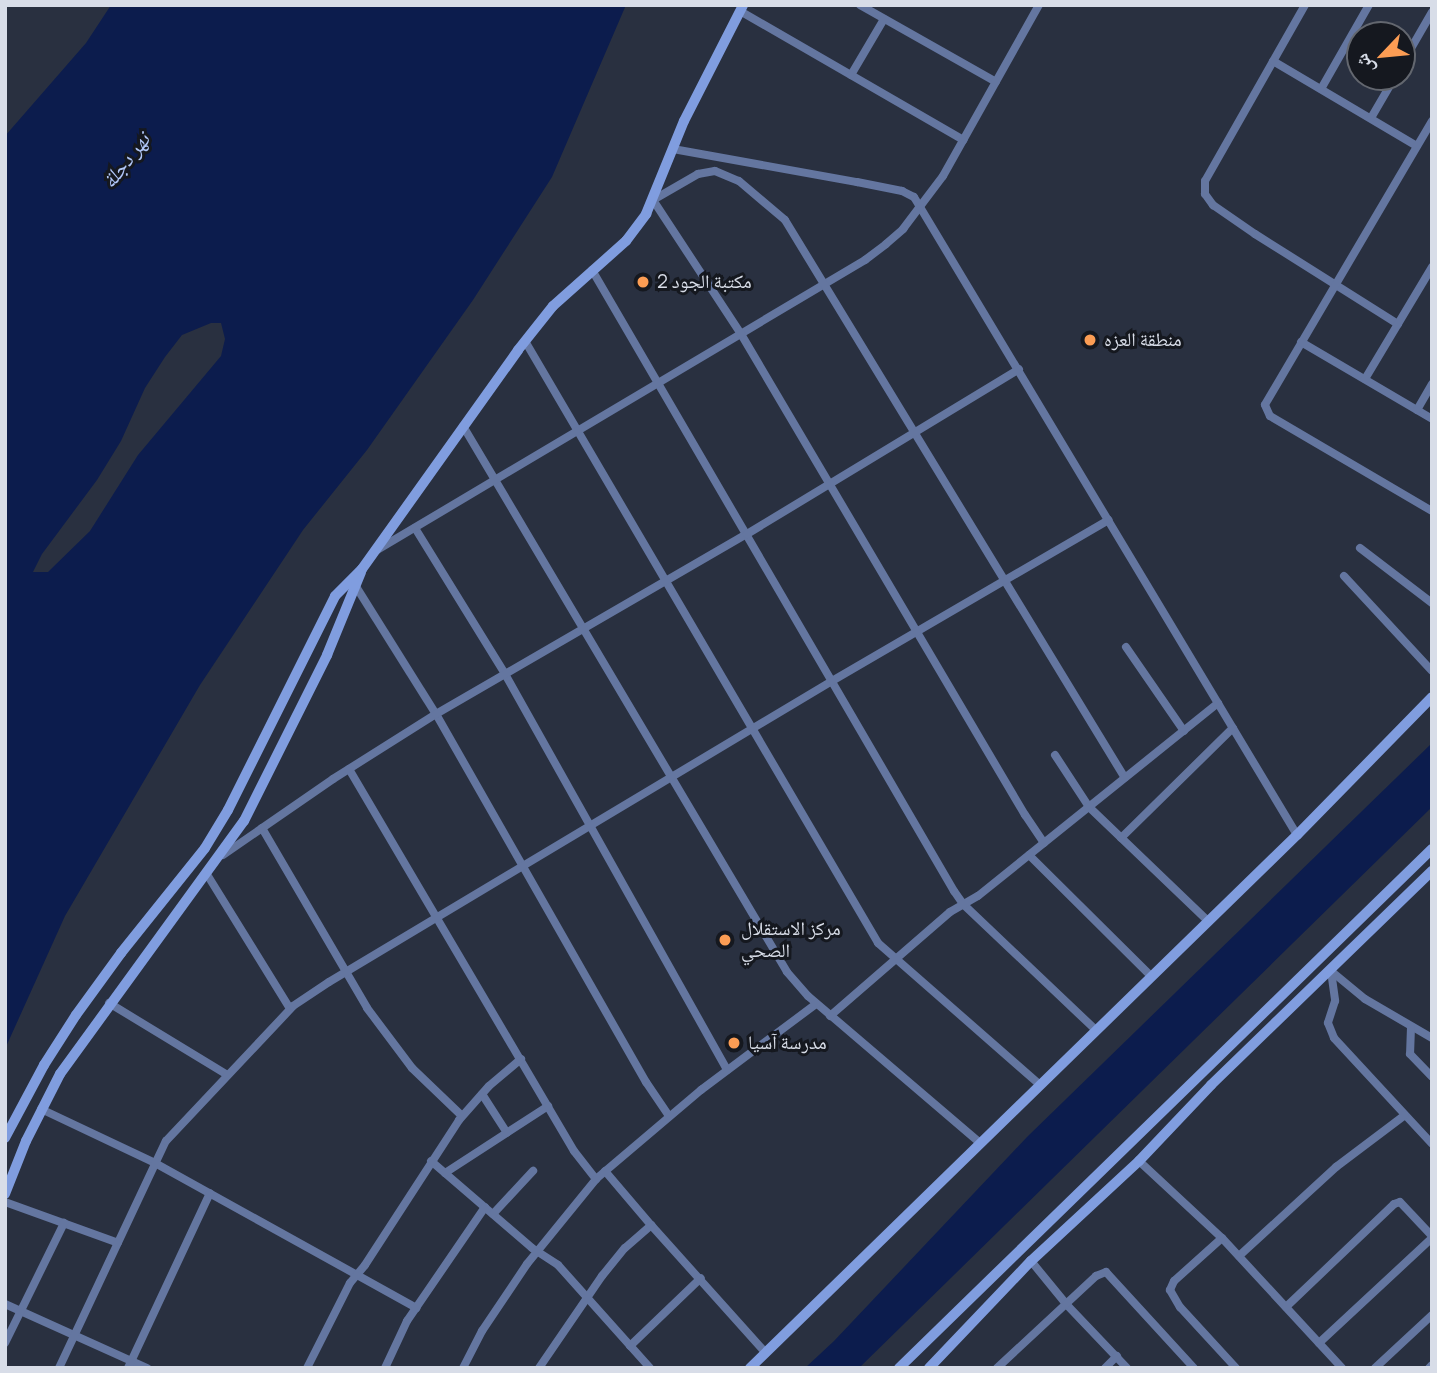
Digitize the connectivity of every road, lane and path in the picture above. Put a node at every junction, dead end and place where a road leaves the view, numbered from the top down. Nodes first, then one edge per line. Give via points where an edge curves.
1 (860, 5) edge
2 (1027, 5) edge
3 (1305, 5) edge
4 (1369, 5) edge
5 (741, 8) edge
6 (1038, 8) edge
7 (1432, 12) edge
8 (884, 19) junction
9 (1416, 40) edge
10 (1273, 61) junction
11 (851, 75) junction
12 (996, 82) junction
13 (1321, 89) junction
14 (1387, 91) edge
15 (1371, 118) junction
16 (1431, 123) edge
17 (963, 140) junction
18 (1417, 145) junction
19 (673, 149) junction
20 (653, 200) junction
21 (921, 205) junction
22 (1432, 267) edge
23 (592, 270) junction
24 (1335, 284) junction
25 (824, 285) junction
26 (1398, 324) junction
27 (741, 334) junction
28 (525, 341) junction
29 (1301, 342) junction
30 (1019, 369) junction
31 (1365, 380) junction
32 (659, 383) junction
33 (1432, 384) edge
34 (1417, 410) junction
35 (1432, 419) edge
36 (463, 426) junction
37 (579, 431) junction
38 (913, 434) junction
39 (497, 480) junction
40 (830, 485) junction
41 (1432, 511) edge
42 (1109, 520) junction
43 (415, 528) junction
44 (747, 534) junction
45 (1360, 548) dead end
46 (374, 551) junction
47 (362, 569) junction
48 (1344, 576) dead end
49 (1005, 581) junction
50 (667, 582) junction
51 (355, 585) junction
52 (1432, 603) edge
53 (584, 628) junction
54 (917, 633) junction
55 (1126, 647) dead end
56 (1432, 671) edge
57 (505, 674) junction
58 (832, 681) junction
59 (1432, 697) edge
60 (1218, 703) junction
61 (436, 714) junction
62 (1233, 727) junction
63 (754, 729) junction
64 (1184, 731) junction
65 (1055, 755) dead end
66 (349, 769) junction
67 (1125, 778) junction
68 (673, 779) junction
69 (1089, 807) junction
70 (592, 826) junction
71 (262, 828) junction
72 (1297, 835) junction
73 (1121, 838) junction
74 (1044, 843) junction
75 (1432, 849) edge
76 (223, 855) junction
77 (1029, 855) junction
78 (523, 866) junction
79 (1432, 871) edge
80 (208, 876) junction
81 (963, 904) junction
82 (437, 918) junction
83 (1208, 921) junction
84 (896, 959) junction
85 (1331, 971) junction
86 (345, 972) junction
87 (1151, 976) junction
88 (109, 1003) junction
89 (816, 1004) junction
90 (290, 1009) junction
91 (830, 1016) junction
92 (1411, 1027) junction
93 (1096, 1030) junction
94 (1432, 1038) edge
95 (521, 1059) junction
96 (727, 1070) junction
97 (226, 1074) junction
98 (1432, 1077) edge
99 (1039, 1084) junction
100 (482, 1094) junction
101 (548, 1106) junction
102 (41, 1109) junction
103 (1405, 1115) junction
104 (462, 1116) junction
105 (669, 1116) junction
106 (507, 1133) junction
107 (5, 1138) edge
108 (979, 1142) junction
109 (1432, 1144) edge
110 (1139, 1160) junction
111 (431, 1161) junction
112 (155, 1163) junction
113 (533, 1171) dead end
114 (605, 1171) junction
115 (444, 1173) junction
116 (596, 1179) junction
117 (210, 1193) junction
118 (5, 1194) edge
119 (5, 1202) edge
120 (485, 1208) junction
121 (493, 1214) junction
122 (64, 1223) junction
123 (651, 1225) junction
124 (1432, 1237) edge
125 (1222, 1238) junction
126 (118, 1243) junction
127 (537, 1251) junction
128 (1239, 1256) junction
129 (1031, 1261) junction
130 (356, 1275) junction
131 (701, 1278) junction
132 (587, 1297) junction
133 (5, 1304) edge
134 (1067, 1305) junction
135 (1286, 1307) junction
136 (417, 1308) junction
137 (20, 1311) junction
138 (1432, 1315) edge
139 (74, 1335) junction
140 (5, 1343) edge
141 (1319, 1343) junction
142 (630, 1346) junction
143 (766, 1353) junction
144 (1117, 1356) junction
145 (910, 1358) junction
146 (130, 1364) edge
147 (59, 1368) edge
148 (146, 1368) edge
149 (307, 1368) edge
150 (385, 1368) edge
151 (463, 1368) edge
152 (539, 1368) edge
153 (650, 1368) edge
154 (750, 1368) edge
155 (899, 1368) edge
156 (923, 1368) edge
157 (929, 1368) edge
158 (997, 1368) edge
159 (1105, 1368) edge
160 (1127, 1368) edge
161 (1194, 1368) edge
162 (1236, 1368) edge
163 (1342, 1368) edge
164 (1375, 1368) edge

1 - 8 street
2 - 6 street
3 - 10 street
4 - 13 street
5 - 11 street
5 - 19 street
6 - 12 street
7 - 9 street
8 - 11 street
8 - 12 street
10 - 13 street
10 - 24 street via 1205,181 1206,194 1223,212
11 - 17 street
12 - 17 street
13 - 15 street
14 - 15 street
15 - 18 street
16 - 18 street
17 - 21 street
18 - 24 street
19 - 20 street
19 - 21 street via 902,191
20 - 23 street via 626,241
20 - 25 street via 698,174 715,171 732,176 785,220
20 - 27 street
21 - 25 street via 886,244
21 - 30 street
22 - 26 street
23 - 28 street via 553,306
23 - 32 street
24 - 26 street
24 - 29 street
25 - 27 street
25 - 38 street
26 - 31 street
27 - 32 street
27 - 40 street
28 - 36 street
28 - 37 street
29 - 31 street
29 - 41 street via 1266,402 1266,412
30 - 38 street
30 - 42 street
31 - 34 street
32 - 37 street
32 - 44 street
33 - 34 street
34 - 35 street
36 - 39 street
36 - 46 street
37 - 39 street
37 - 50 street
38 - 40 street
38 - 49 street
39 - 43 street
39 - 53 street
40 - 44 street
40 - 54 street
42 - 49 street
42 - 60 street
43 - 46 street
43 - 57 street
44 - 50 street
44 - 58 street
45 - 52 street
46 - 47 street
47 - 51 street
47 - 107 street via 324,613 205,848 76,1015
48 - 56 street
49 - 54 street
49 - 67 street
50 - 53 street
50 - 63 street
51 - 61 street
51 - 76 street via 285,741
53 - 57 street
53 - 68 street
54 - 58 street
54 - 74 street
55 - 64 street
57 - 61 street
57 - 70 street
58 - 63 street
58 - 81 street
59 - 72 street
60 - 62 street
60 - 64 street
61 - 66 street
61 - 78 street
62 - 72 street
62 - 73 street
63 - 68 street
63 - 84 street via 870,931
64 - 67 street
65 - 69 street
66 - 71 street
66 - 82 street
67 - 69 street
68 - 70 street
68 - 89 street via 787,972
69 - 73 street
69 - 74 street
70 - 78 street
70 - 96 street
71 - 76 street
71 - 86 street
72 - 83 street
73 - 83 street
74 - 77 street
75 - 145 street
76 - 80 street
77 - 81 street
77 - 87 street
78 - 82 street
78 - 105 street
79 - 85 street
80 - 88 street
80 - 90 street
81 - 84 street
81 - 93 street
82 - 86 street
82 - 95 street
83 - 87 street
84 - 91 street
84 - 99 street
85 - 92 street
85 - 103 street via 1335,1001 1328,1023 1334,1038
85 - 110 street
86 - 90 street
86 - 104 street via 393,1045
87 - 93 street
88 - 97 street
88 - 102 street
89 - 91 street
89 - 96 street
90 - 97 street
91 - 108 street
92 - 94 street
92 - 98 street via 1410,1054
93 - 99 street
95 - 100 street
95 - 101 street
96 - 105 street
97 - 112 street via 173,1132
99 - 108 street
100 - 104 street
100 - 106 street
101 - 106 street
101 - 116 street
102 - 112 street
102 - 118 street
103 - 109 street
103 - 128 street via 1336,1167
104 - 111 street
105 - 114 street
106 - 115 street
108 - 143 street
110 - 125 street
110 - 129 street
111 - 115 street
111 - 130 street
112 - 117 street
112 - 126 street
113 - 121 street
114 - 116 street
114 - 123 street
115 - 120 street
116 - 127 street
117 - 130 street
117 - 146 street
119 - 122 street
120 - 121 street
120 - 136 street
121 - 127 street
122 - 126 street
122 - 137 street
123 - 131 street
123 - 132 street via 625,1248
124 - 135 street via 1400,1202 1394,1204
124 - 141 street
125 - 128 street
125 - 162 street via 1174,1281 1170,1290
126 - 139 street
127 - 132 street via 558,1265
127 - 151 street via 482,1331
128 - 135 street
129 - 134 street
129 - 157 street
130 - 136 street
130 - 149 street
131 - 142 street
131 - 143 street
132 - 142 street
132 - 152 street
133 - 137 street
134 - 144 street
134 - 158 street
134 - 161 street via 1106,1272
135 - 141 street
136 - 150 street
137 - 139 street
137 - 140 street
138 - 164 street
139 - 146 street
139 - 147 street
141 - 163 street
142 - 153 street
143 - 154 street
144 - 159 street
144 - 160 street
145 - 155 street
145 - 156 street
146 - 148 street

